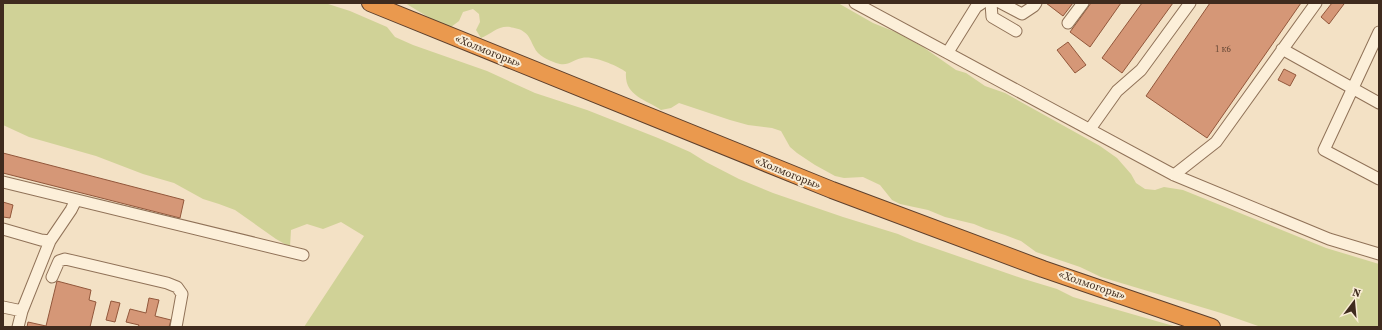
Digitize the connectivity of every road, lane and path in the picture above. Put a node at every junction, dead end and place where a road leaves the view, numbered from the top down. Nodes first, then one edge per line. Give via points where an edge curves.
1 (370, 3) edge
2 (855, 3) edge
3 (982, 3) edge
4 (991, 3) edge
5 (1001, 3) edge
6 (1036, 3) edge
7 (1083, 3) edge
8 (1190, 3) edge
9 (1316, 3) edge
10 (1068, 24) dead end
11 (1016, 31) dead end
12 (1379, 32) edge
13 (1282, 49) junction
14 (948, 52) junction
15 (1353, 88) junction
16 (1379, 103) edge
17 (1090, 129) junction
18 (1174, 175) junction
19 (1379, 179) edge
20 (3, 182) edge
21 (76, 200) junction
22 (3, 229) edge
23 (50, 240) junction
24 (303, 254) dead end
25 (1379, 254) edge
26 (52, 277) dead end
27 (3, 307) edge
28 (22, 311) junction
29 (18, 327) edge
30 (176, 327) edge
31 (1212, 327) edge

1 - 31 highway, «Холмогоры» via 832,190 1043,269
2 - 14 lane
3 - 14 lane via 976,7
4 - 11 lane via 992,17
5 - 6 lane via 1022,14
7 - 10 lane
8 - 17 lane via 1141,70 1117,91
9 - 13 lane
12 - 15 lane
13 - 15 lane
13 - 18 lane via 1216,142
14 - 17 lane
15 - 16 lane
15 - 19 lane via 1324,150
17 - 18 lane
18 - 25 lane via 1330,239
20 - 21 lane
21 - 23 lane
21 - 24 lane
22 - 23 lane via 41,240
23 - 28 lane
26 - 30 lane via 59,261 65,259 177,287 182,294
27 - 28 lane
28 - 29 lane

